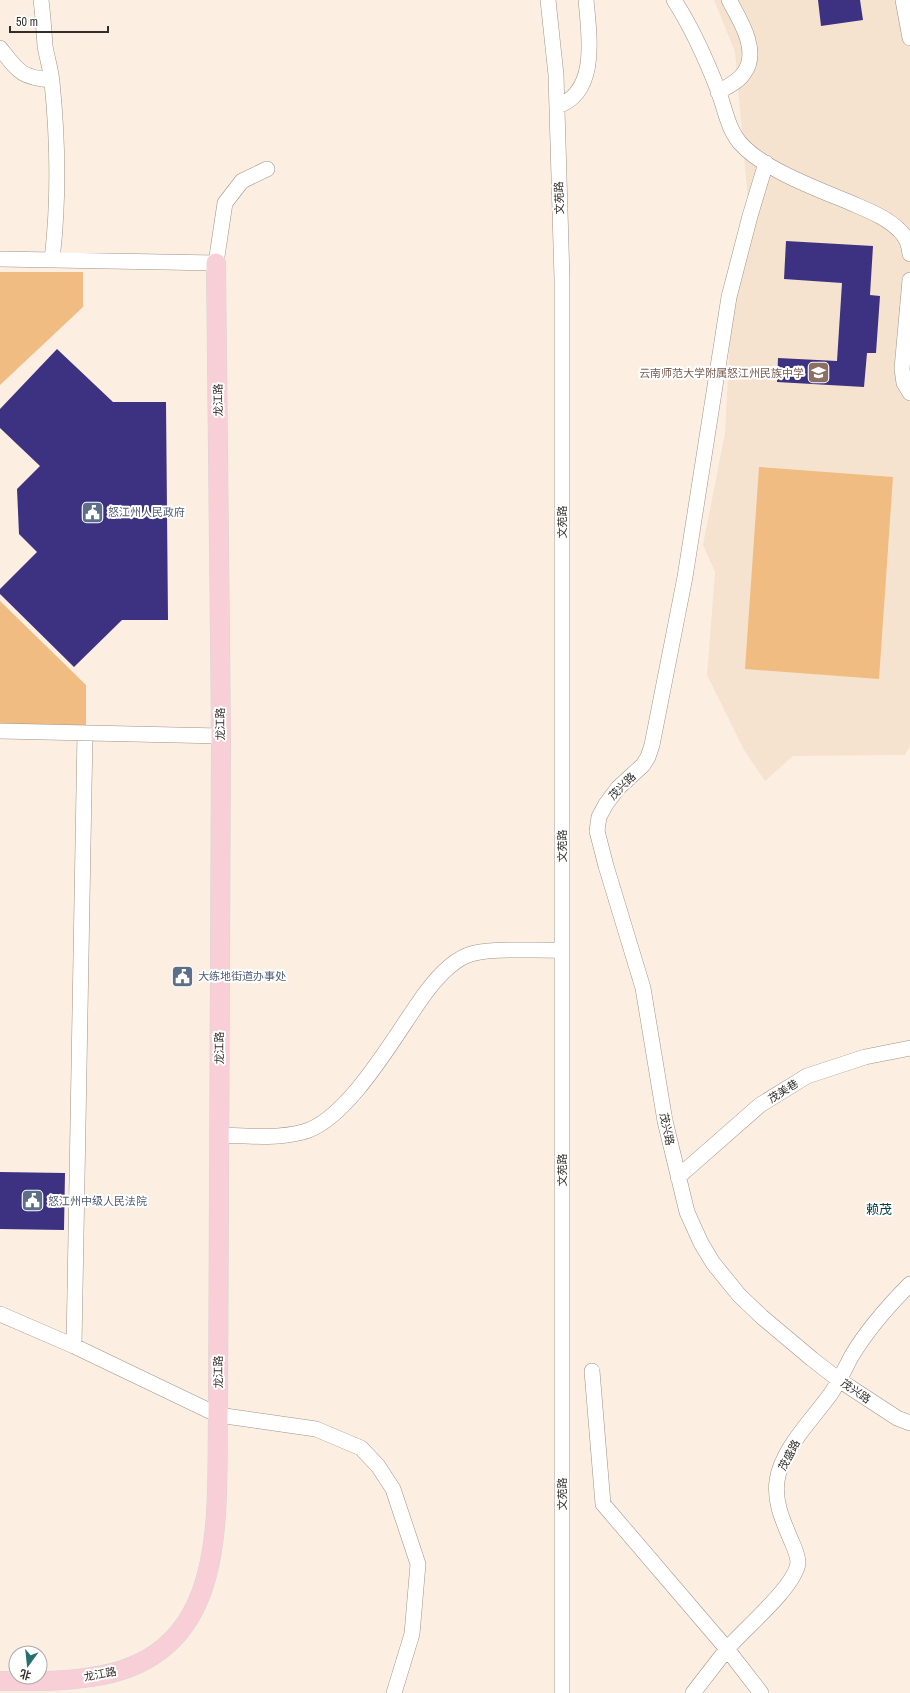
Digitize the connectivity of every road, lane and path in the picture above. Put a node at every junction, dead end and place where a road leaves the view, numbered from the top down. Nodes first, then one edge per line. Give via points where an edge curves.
1 (41, 0) edge
2 (548, 0) edge
3 (586, 0) edge
4 (674, 0) edge
5 (729, 0) edge
6 (903, 0) edge
7 (910, 38) edge
8 (0, 48) edge
9 (52, 80) junction
10 (718, 92) junction
11 (556, 106) junction
12 (766, 163) junction
13 (267, 169) dead end
14 (910, 254) edge
15 (0, 259) edge
16 (52, 260) junction
17 (216, 262) junction
18 (910, 280) edge
19 (910, 393) edge
20 (0, 731) edge
21 (85, 733) junction
22 (220, 736) junction
23 (562, 950) junction
24 (910, 1048) edge
25 (219, 1135) junction
26 (678, 1177) junction
27 (910, 1284) edge
28 (0, 1314) edge
29 (74, 1346) junction
30 (592, 1371) dead end
31 (839, 1380) junction
32 (218, 1415) junction
33 (910, 1423) edge
34 (727, 1649) junction
35 (0, 1681) edge
36 (394, 1693) edge
37 (562, 1693) edge
38 (693, 1693) edge
39 (760, 1693) edge

1 - 9 street
2 - 11 street, 文苑路 via 556,75
3 - 11 street via 588,52 584,82 572,99
4 - 10 street via 695,37
5 - 10 street via 746,36 750,57 744,74
6 - 7 street
8 - 9 street via 20,72 37,79
9 - 16 street via 57,182
10 - 12 street via 740,144
11 - 23 street, 文苑路 via 562,279
12 - 14 street via 894,225 904,236
12 - 26 street, 茂兴路 via 729,297 685,577 652,745 648,757 638,771 618,788 606,804 599,817 597,831 643,988 665,1122
13 - 17 street via 242,181 225,203
15 - 16 street
16 - 17 street
17 - 22 main road, 龙江路
18 - 19 street via 902,369 904,383
20 - 21 street
21 - 22 street
21 - 29 street
22 - 25 main road, 龙江路
23 - 25 street via 483,951 468,955 451,965 426,992 372,1071 325,1122 305,1132 280,1137
23 - 37 street, 文苑路
24 - 26 street, 茂美巷 via 865,1057 807,1076 760,1105
25 - 32 main road, 龙江路
26 - 31 street, 茂兴路 via 692,1225 725,1278 762,1317
27 - 31 street, 茂盛路 via 877,1320
28 - 29 street
29 - 32 street
30 - 34 street via 603,1504
31 - 33 street, 茂兴路 via 897,1418
31 - 34 street, 茂盛路 via 790,1448 779,1471 778,1505 797,1554 795,1572 780,1594
32 - 35 main road, 龙江路 via 216,1523 212,1557 203,1590 190,1616 173,1640 154,1656 125,1669 92,1677 56,1681
32 - 36 street via 316,1429 361,1448 378,1466 393,1489 418,1564 412,1634
34 - 38 street, 茂盛路
34 - 39 street

